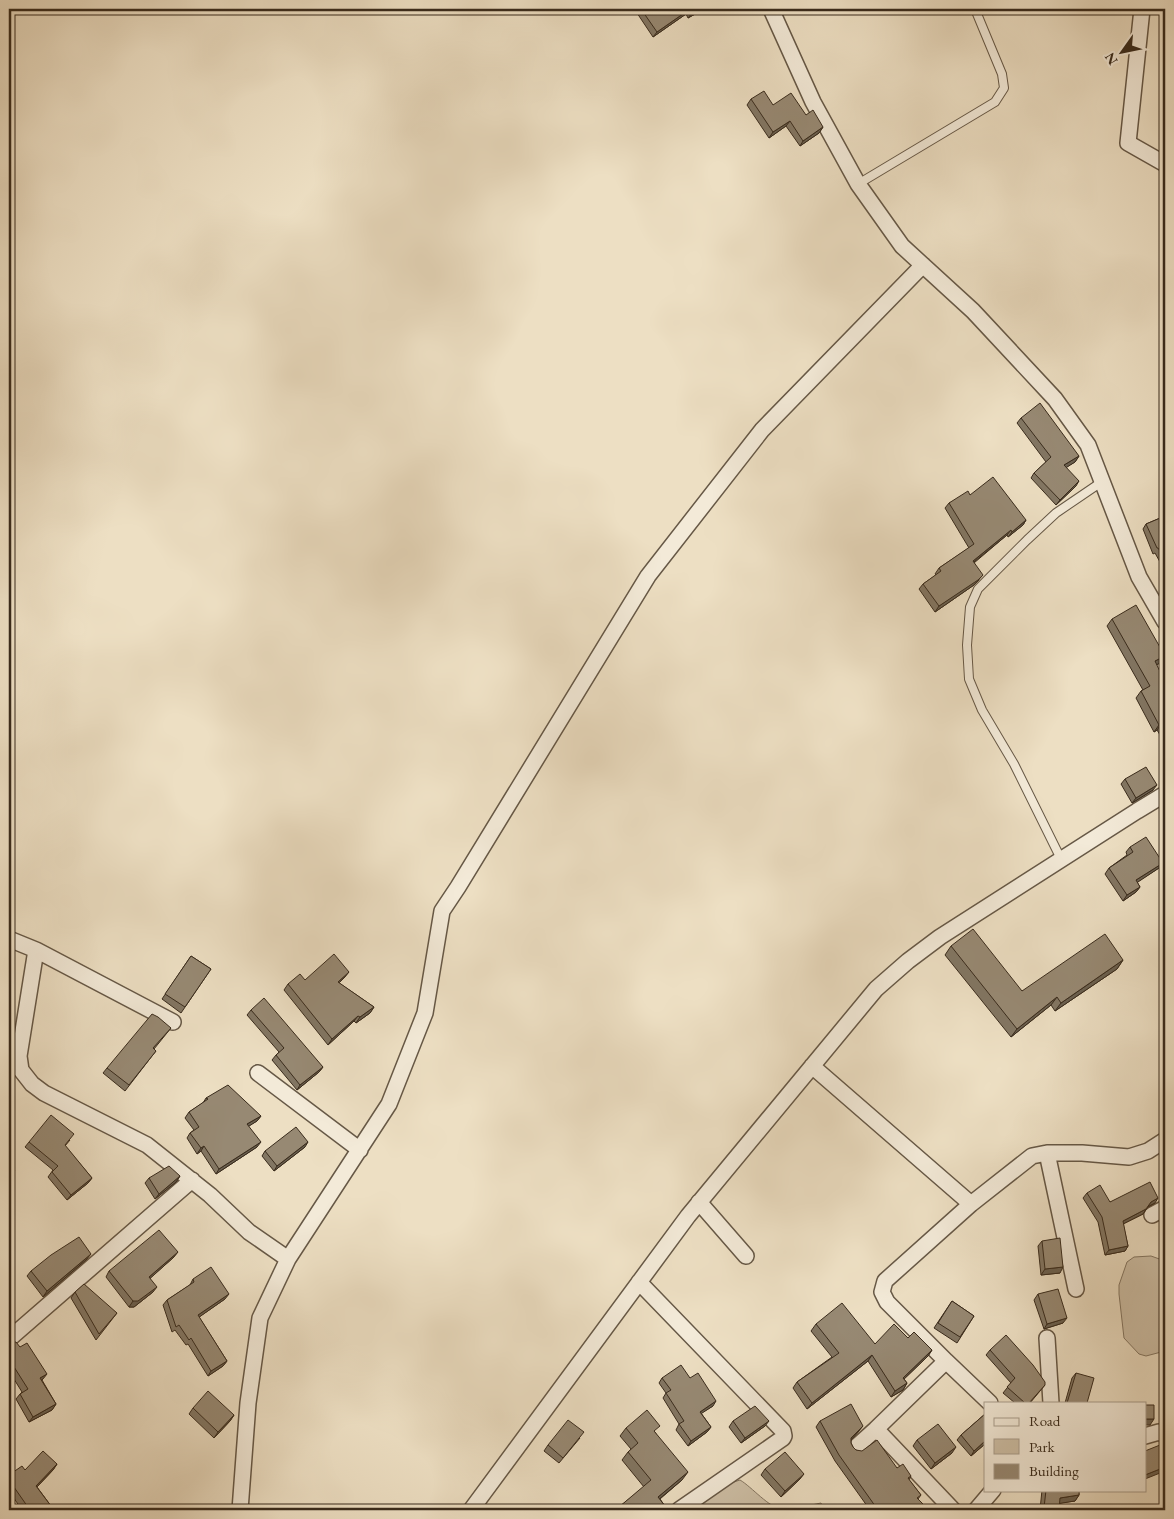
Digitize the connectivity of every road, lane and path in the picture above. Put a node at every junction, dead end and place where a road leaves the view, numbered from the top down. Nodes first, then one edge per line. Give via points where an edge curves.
1 (770, 9) edge
2 (974, 9) edge
3 (1142, 9) edge
4 (1165, 164) edge
5 (858, 184) junction
6 (923, 265) junction
7 (1102, 481) junction
8 (1165, 622) edge
9 (1165, 794) edge
10 (1061, 859) junction
11 (9, 939) edge
12 (36, 950) junction
13 (173, 1022) dead end
14 (812, 1066) junction
15 (258, 1073) dead end
16 (1165, 1140) edge
17 (360, 1150) junction
18 (1047, 1152) junction
19 (192, 1180) junction
20 (699, 1202) junction
21 (971, 1204) junction
22 (746, 1256) dead end
23 (288, 1259) junction
24 (639, 1282) junction
25 (1076, 1289) dead end
26 (1047, 1338) dead end
27 (9, 1339) edge
28 (946, 1361) junction
29 (989, 1402) edge
30 (1051, 1402) edge
31 (876, 1429) junction
32 (1165, 1435) edge
33 (1146, 1436) edge
34 (856, 1447) edge
35 (991, 1492) edge
36 (240, 1510) edge
37 (471, 1510) edge
38 (679, 1510) edge
39 (952, 1510) edge
40 (976, 1510) edge

1 - 5 street via 813,102
2 - 5 lane via 1002,74 1004,88 996,102
3 - 4 street via 1128,143
5 - 6 street via 902,246
6 - 7 street via 973,311 1055,400 1088,445
6 - 17 street via 762,430 648,576 442,911 425,1013 389,1104
7 - 8 street via 1139,577
7 - 10 lane via 1056,513 1027,540 978,589 970,607 969,679 982,710 1014,764
9 - 10 street
10 - 14 street via 908,961 876,988
11 - 12 street
12 - 13 street
12 - 19 street via 20,1056 21,1070 44,1093 147,1145
14 - 20 street
14 - 21 street
15 - 17 street
16 - 18 street via 1148,1151 1129,1157
17 - 23 street
18 - 21 street via 1032,1156
18 - 25 street
19 - 23 street via 249,1232
19 - 27 street
20 - 22 street
20 - 24 street
21 - 28 street via 886,1281 882,1292 887,1302
23 - 36 street via 260,1318 248,1403
24 - 37 street
24 - 38 street via 783,1431 784,1436
26 - 30 street
28 - 29 street
28 - 31 street
31 - 34 street
31 - 39 street
32 - 33 street via 1159,1432
35 - 40 street

